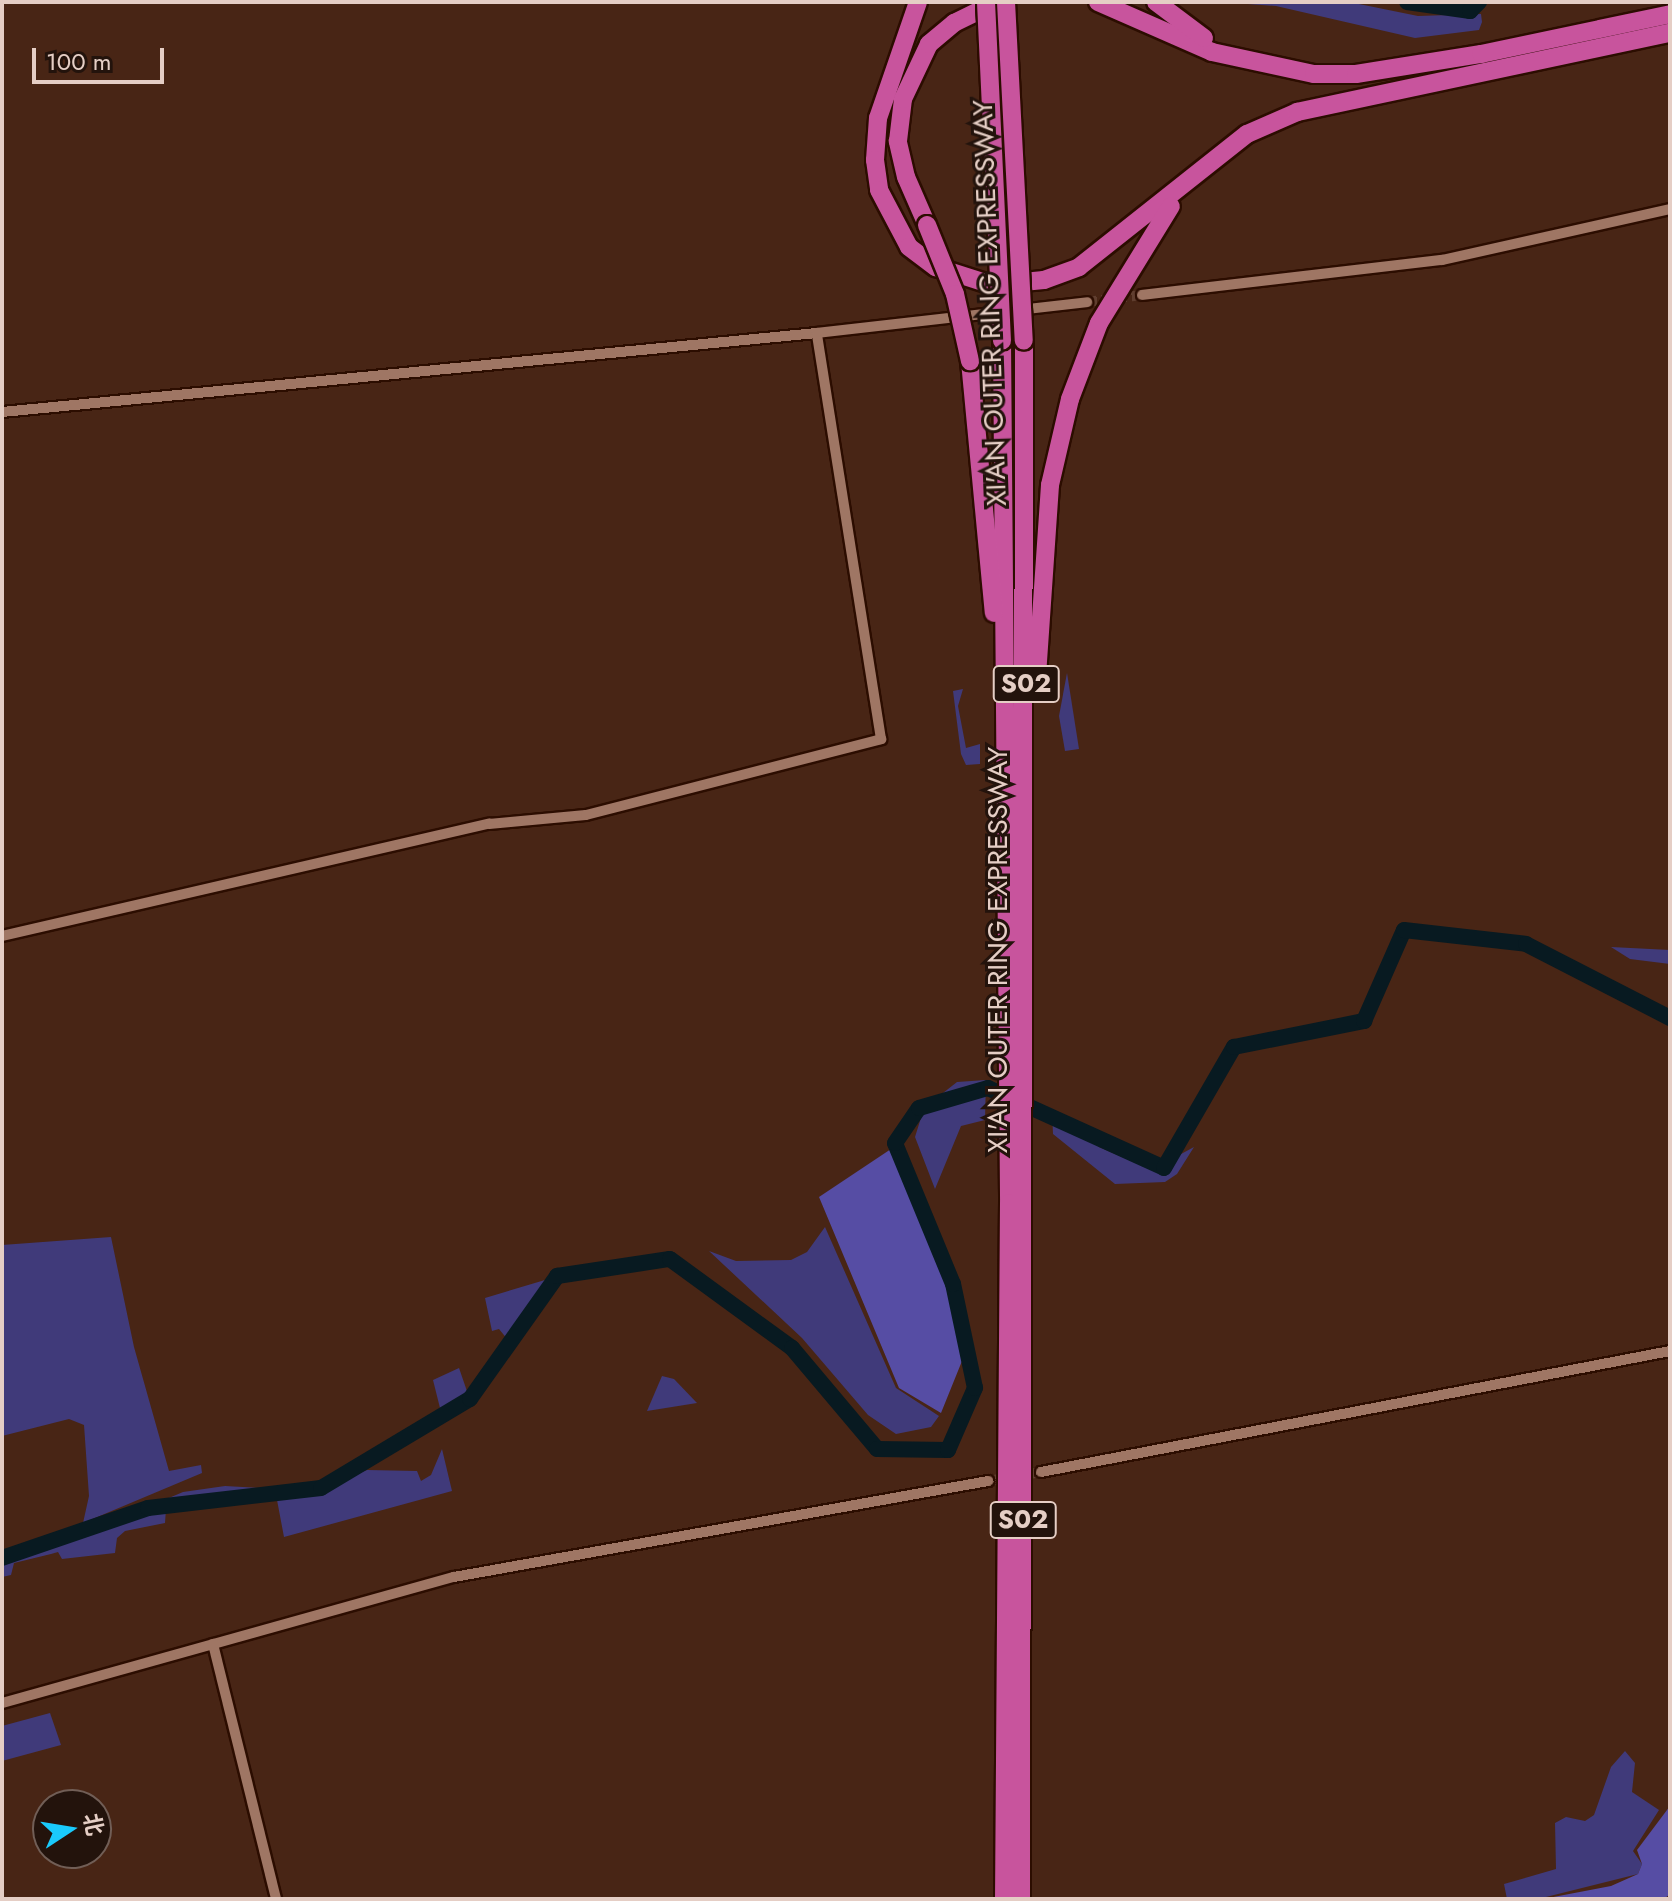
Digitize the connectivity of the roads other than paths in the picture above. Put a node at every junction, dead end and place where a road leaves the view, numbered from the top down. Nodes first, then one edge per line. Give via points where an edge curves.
1 (918, 2) edge
2 (986, 2) edge
3 (997, 2) edge
4 (1006, 2) edge
5 (1098, 2) edge
6 (1156, 2) edge
7 (1670, 14) edge
8 (1670, 33) edge
9 (1278, 67) junction
10 (1213, 160) junction
11 (1670, 209) edge
12 (1142, 295) tunnel mouth
13 (1087, 302) tunnel mouth
14 (817, 333) junction
15 (2, 412) edge
16 (1007, 867) junction
17 (1026, 873) junction
18 (2, 936) edge
19 (1017, 1026) junction
20 (1017, 1142) junction
21 (1670, 1351) edge
22 (1041, 1472) tunnel mouth
23 (988, 1481) tunnel mouth
24 (213, 1644) junction
25 (2, 1703) edge
26 (276, 1899) edge
27 (1004, 1899) edge
28 (1021, 1899) edge

1 - 10 highway via 878,118 875,160 879,190 892,221 909,247 936,267 971,282 1014,286 1079,267
2 - 16 highway, XI'AN OUTER RING EXPRESSWAY / S02, bridge via 1002,341
3 - 16 highway, bridge via 954,23 929,44 903,99 898,141 906,177 955,294 970,361 984,470
4 - 17 highway, XI'AN OUTER RING EXPRESSWAY / S02, bridge via 1024,341
5 - 9 highway via 1212,52
6 - 9 highway via 1213,44
7 - 9 highway via 1356,74
8 - 10 highway via 1356,96 1247,134
10 - 17 highway via 1134,259 1099,323 1070,399 1050,485
11 - 12 street via 1442,260
13 - 14 street
14 - 15 street
14 - 18 street via 881,739 586,815 489,824
16 - 19 highway, XI'AN OUTER RING EXPRESSWAY / S02
17 - 19 highway, XI'AN OUTER RING EXPRESSWAY / S02
19 - 20 highway, XI'AN OUTER RING EXPRESSWAY / S02
20 - 27 highway, XI'AN OUTER RING EXPRESSWAY / S02
20 - 28 highway, XI'AN OUTER RING EXPRESSWAY / S02
21 - 22 street
23 - 24 street via 454,1577
24 - 25 street
24 - 26 street

